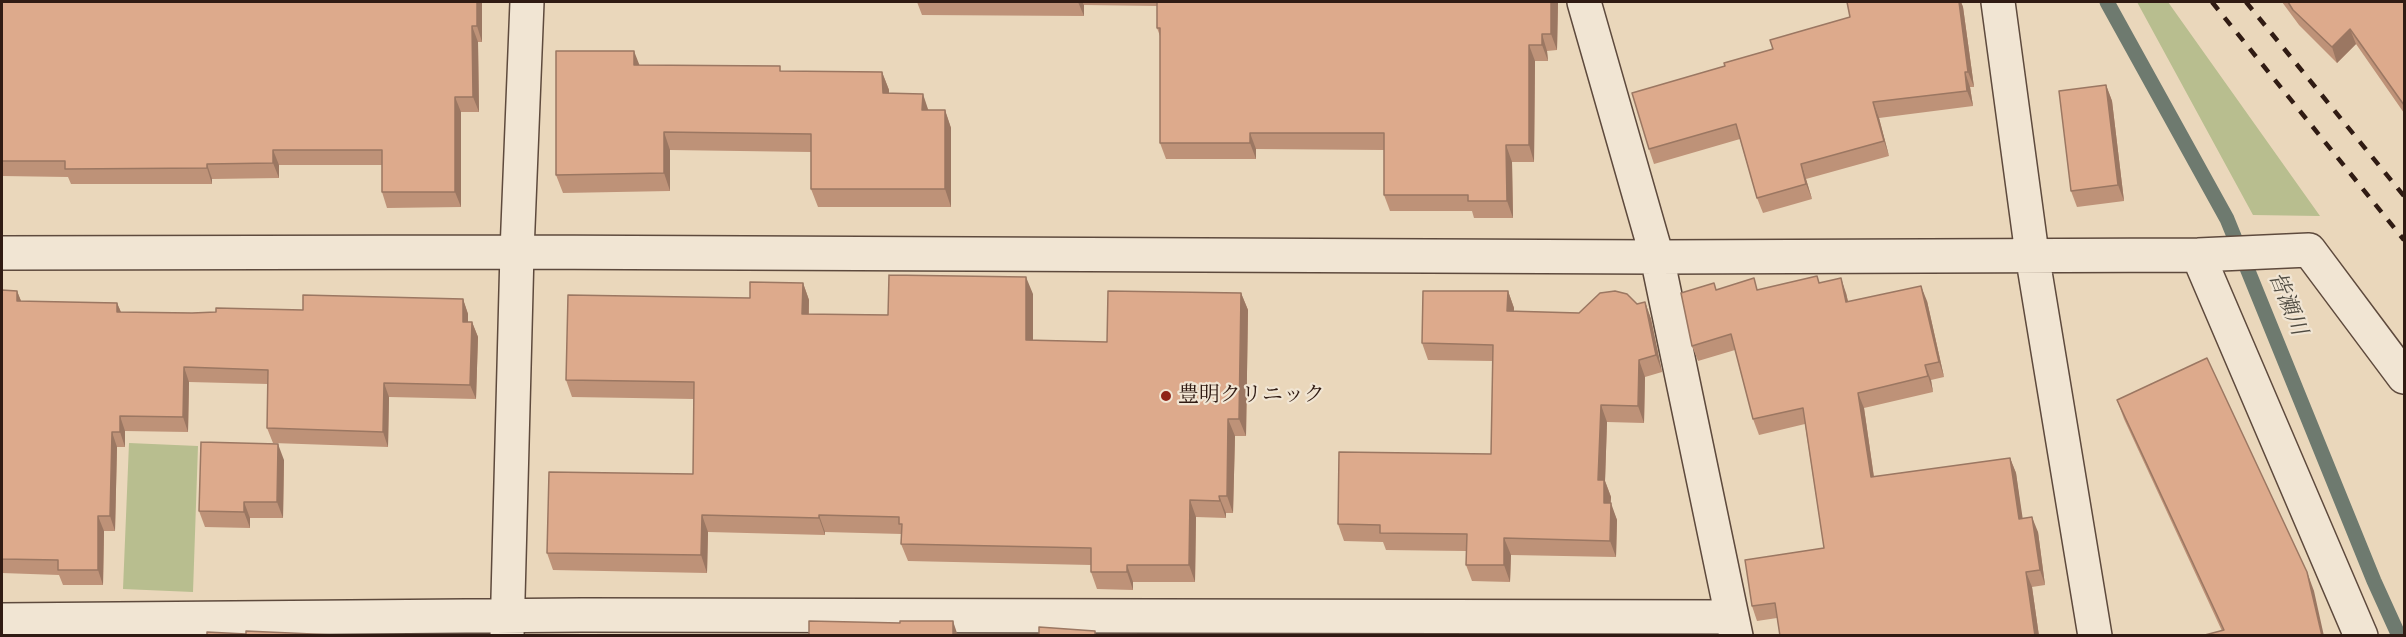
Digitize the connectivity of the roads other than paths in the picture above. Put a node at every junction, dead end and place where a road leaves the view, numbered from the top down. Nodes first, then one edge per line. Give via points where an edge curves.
1 (527, 2) edge
2 (1584, 2) edge
3 (1998, 2) edge
4 (517, 252) junction
5 (2, 253) edge
6 (2032, 254) junction
7 (2200, 254) junction
8 (1658, 257) junction
9 (2404, 377) edge
10 (2, 620) edge
11 (1280, 625) edge
12 (508, 626) edge
13 (1734, 626) edge
14 (2095, 636) edge
15 (2361, 636) edge

1 - 4 street
2 - 8 street
3 - 6 street
4 - 5 street
4 - 8 street
4 - 12 street
6 - 7 street
6 - 8 street
6 - 14 street
7 - 9 street via 2309,250
7 - 15 street
8 - 13 street
10 - 12 street
11 - 12 street
11 - 13 street

